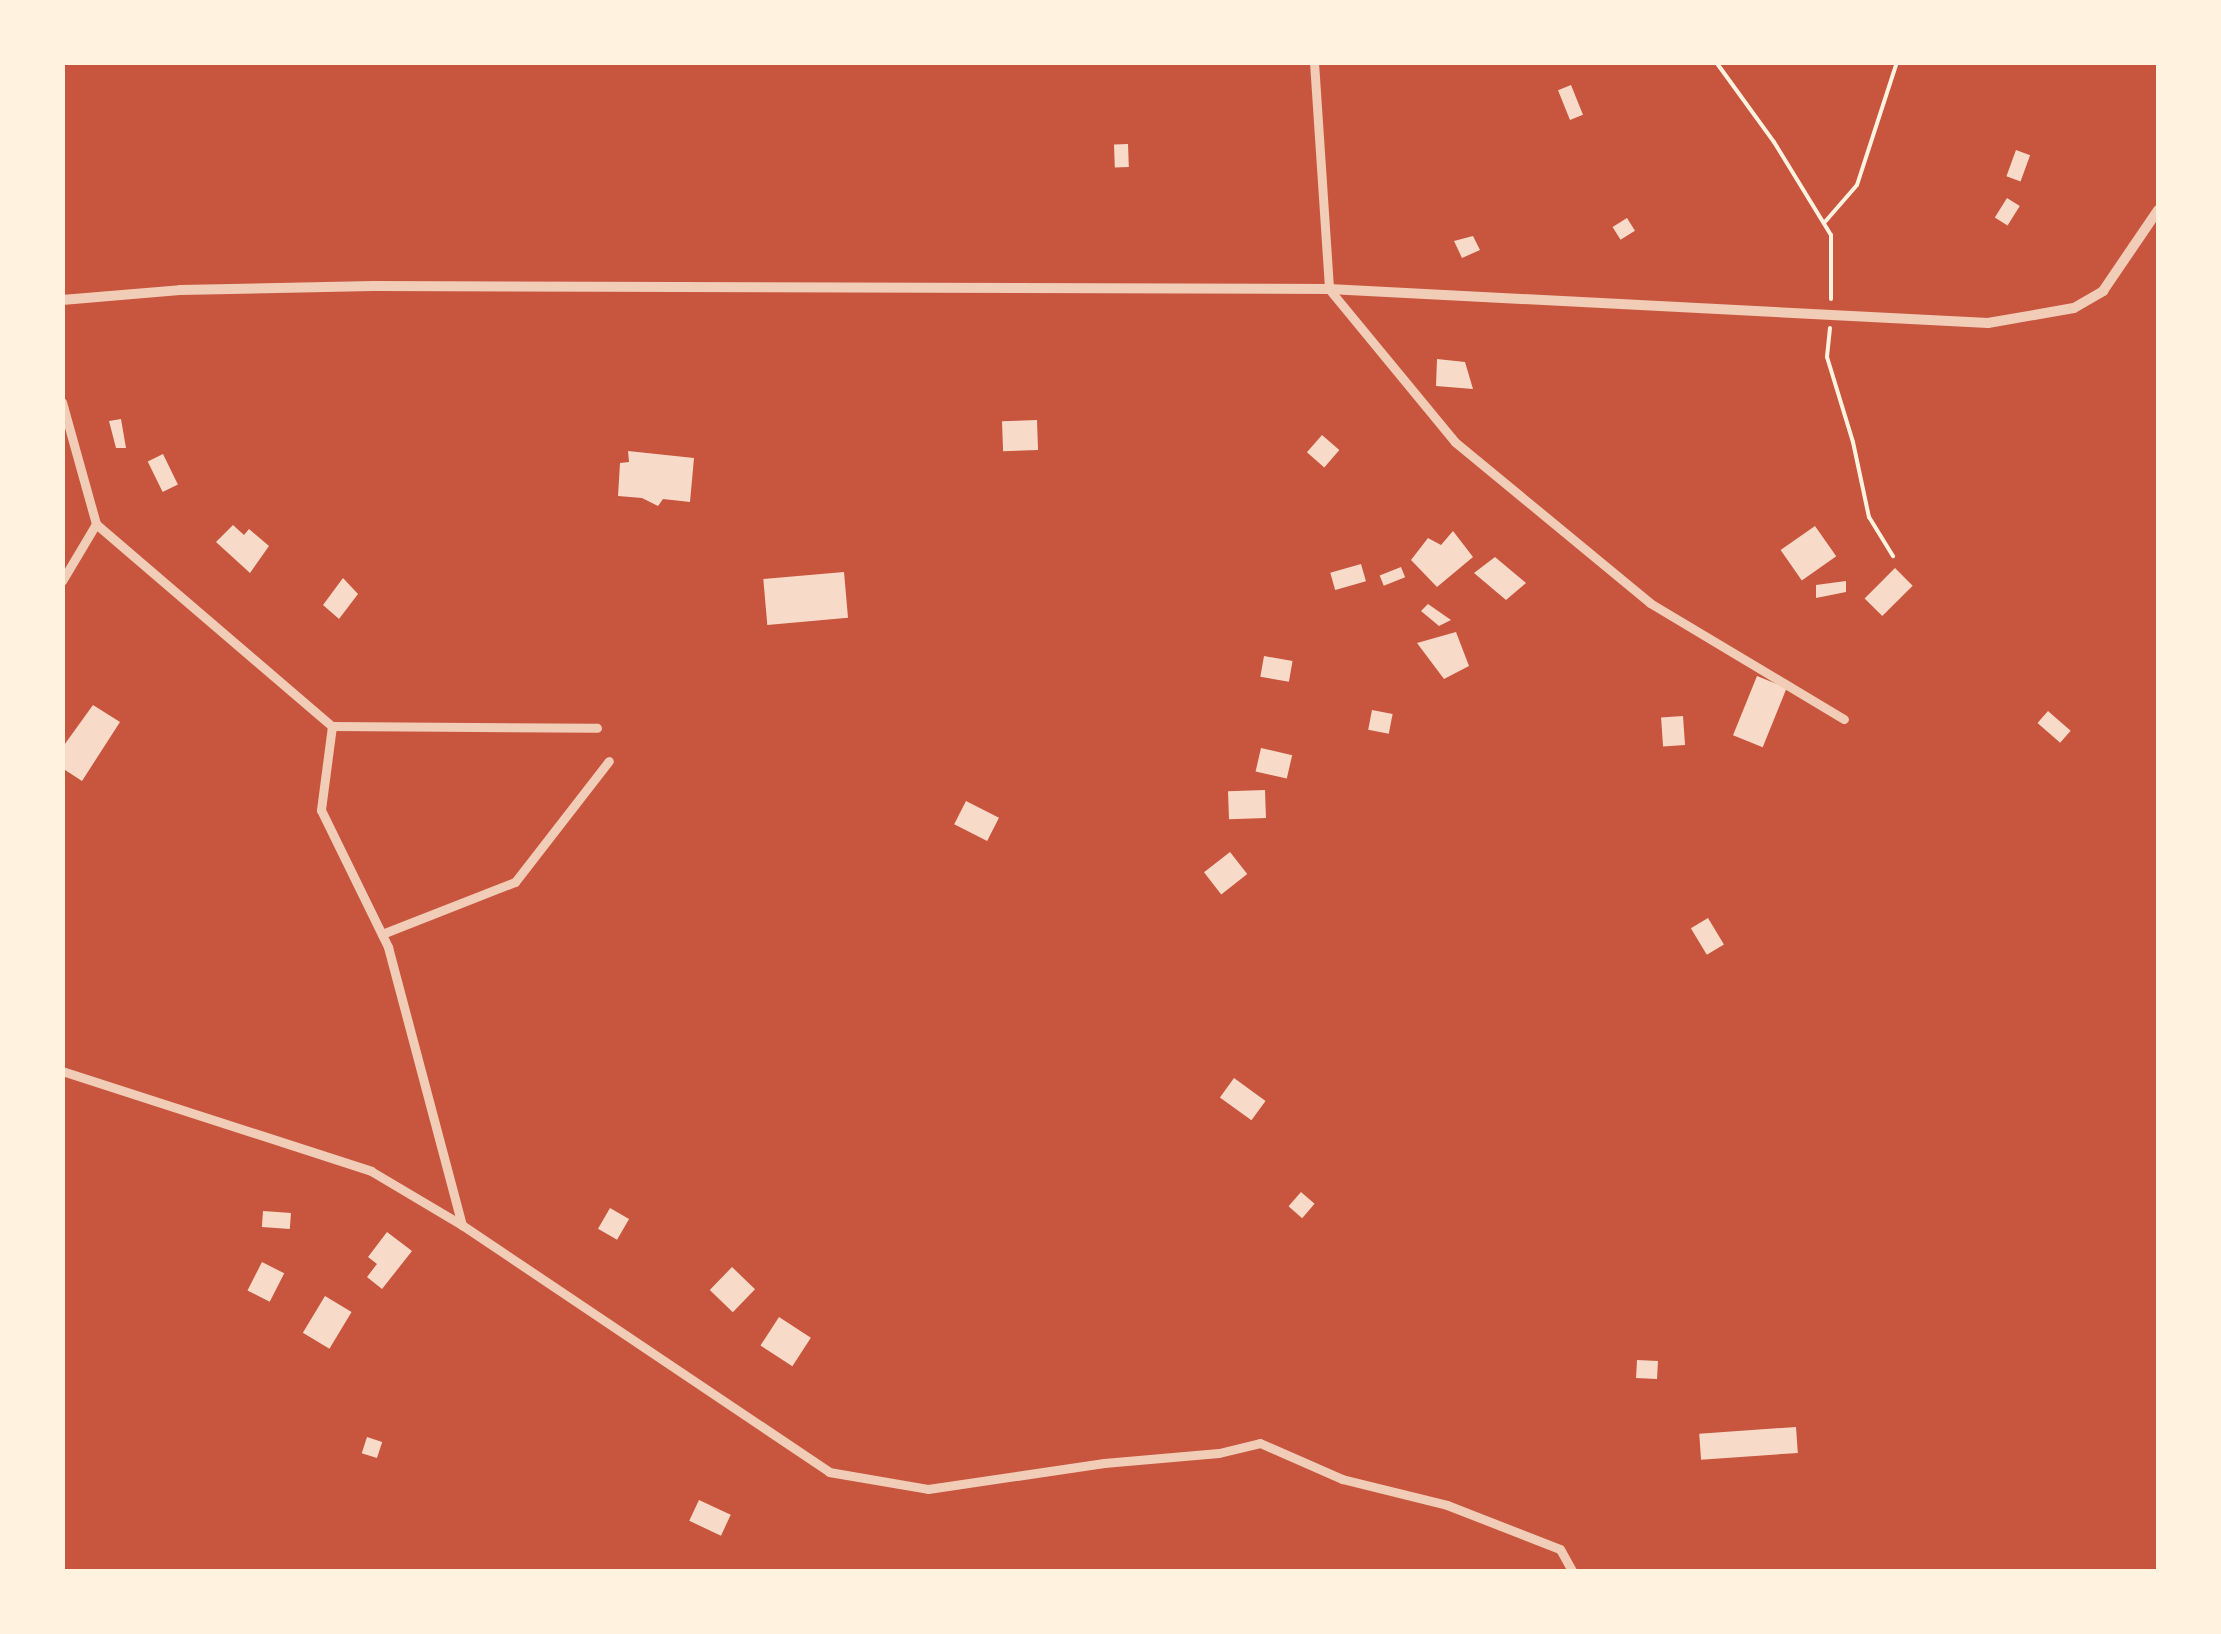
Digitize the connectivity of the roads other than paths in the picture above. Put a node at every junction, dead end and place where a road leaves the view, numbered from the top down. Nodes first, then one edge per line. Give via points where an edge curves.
1 (1314, 62) edge
2 (2158, 210) edge
3 (1329, 288) junction
4 (62, 300) edge
5 (62, 402) edge
6 (96, 524) junction
7 (62, 581) edge
8 (1844, 719) dead end
9 (332, 726) junction
10 (597, 728) dead end
11 (609, 761) dead end
12 (382, 934) junction
13 (62, 1071) edge
14 (462, 1225) junction
15 (1573, 1572) edge

1 - 3 street
2 - 3 street via 2103,291 2074,308 1988,323
3 - 4 street via 392,286
3 - 8 street via 1455,442 1650,603
5 - 6 street
6 - 7 street
6 - 9 street
9 - 10 street
9 - 12 street via 321,810
11 - 12 street via 515,882
12 - 14 street
13 - 14 street via 371,1171
14 - 15 street via 829,1472 928,1489 1260,1443 1342,1480 1447,1505 1560,1549

